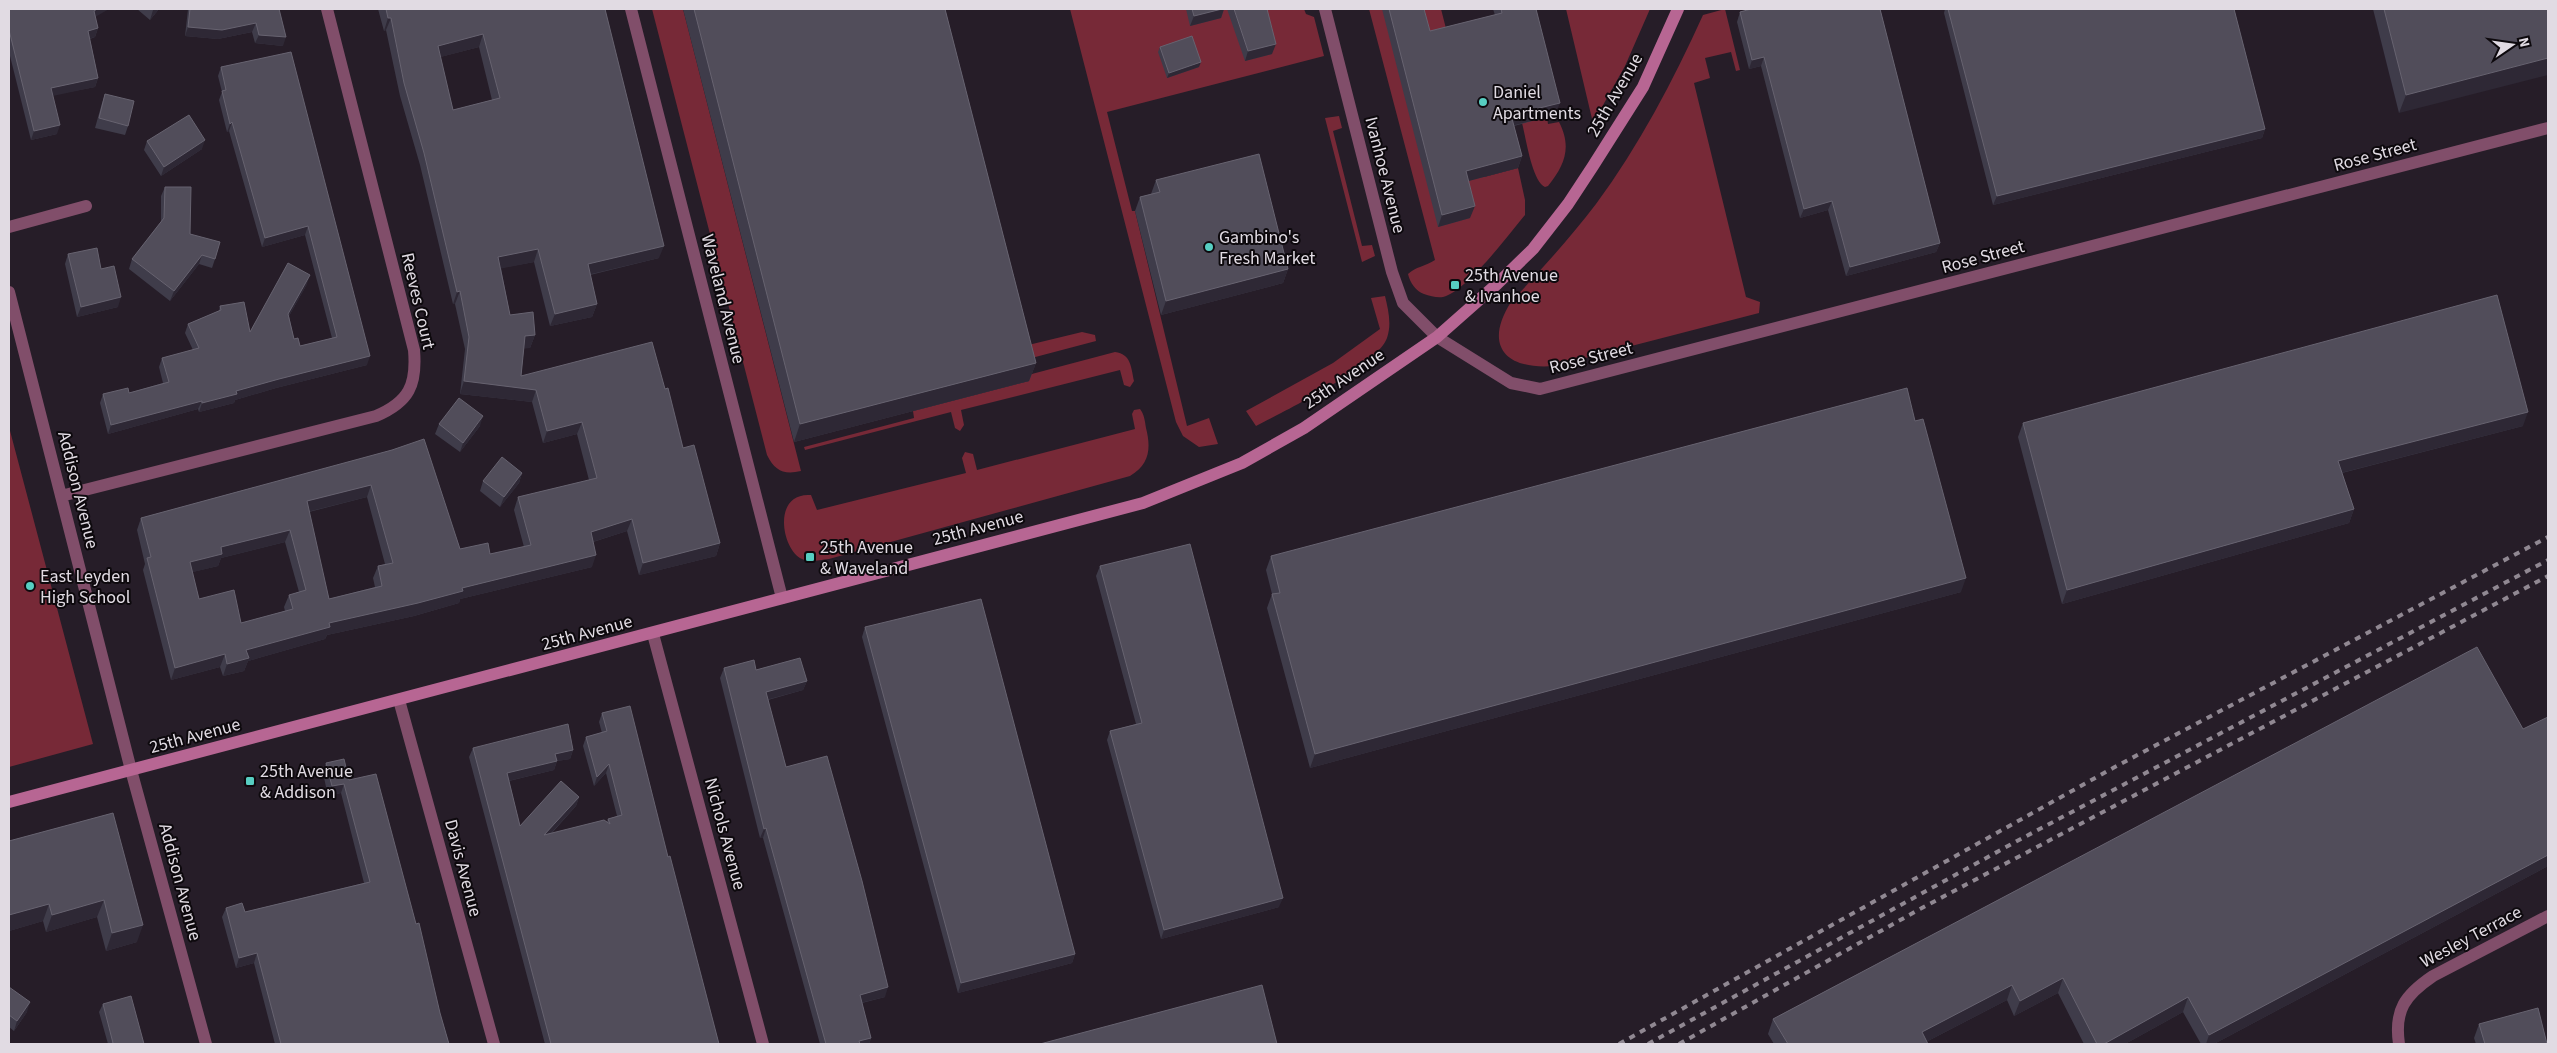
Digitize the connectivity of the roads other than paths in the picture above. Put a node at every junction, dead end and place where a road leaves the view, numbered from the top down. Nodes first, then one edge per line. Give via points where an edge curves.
1 (327, 9) edge
2 (631, 9) edge
3 (1325, 9) edge
4 (1678, 9) edge
5 (2548, 128) edge
6 (86, 206) dead end
7 (9, 227) edge
8 (9, 292) edge
9 (1437, 337) junction
10 (61, 496) junction
11 (782, 598) junction
12 (653, 634) junction
13 (399, 700) junction
14 (131, 770) junction
15 (9, 802) edge
16 (2548, 916) edge
17 (206, 1044) edge
18 (494, 1044) edge
19 (763, 1044) edge
20 (2399, 1044) edge

1 - 10 street, Reeves Court via 414,350 416,371 409,392 394,408 376,416
2 - 11 street, Waveland Avenue
3 - 9 street, Ivanhoe Avenue via 1397,287 1403,303
4 - 9 street, 25th Avenue via 1643,87 1568,204 1533,249
5 - 9 street, Rose Street via 1540,389 1511,383
6 - 7 street
8 - 10 street, Addison Avenue
9 - 11 street, 25th Avenue via 1304,428 1242,463 1151,500
10 - 14 street, Addison Avenue
11 - 12 street, 25th Avenue
12 - 13 street, 25th Avenue
12 - 19 street, Nichols Avenue
13 - 14 street, 25th Avenue
13 - 18 street, Davis Avenue
14 - 15 street, 25th Avenue
14 - 17 street, Addison Avenue
16 - 20 street, Wesley Terrace via 2416,987 2398,1016

